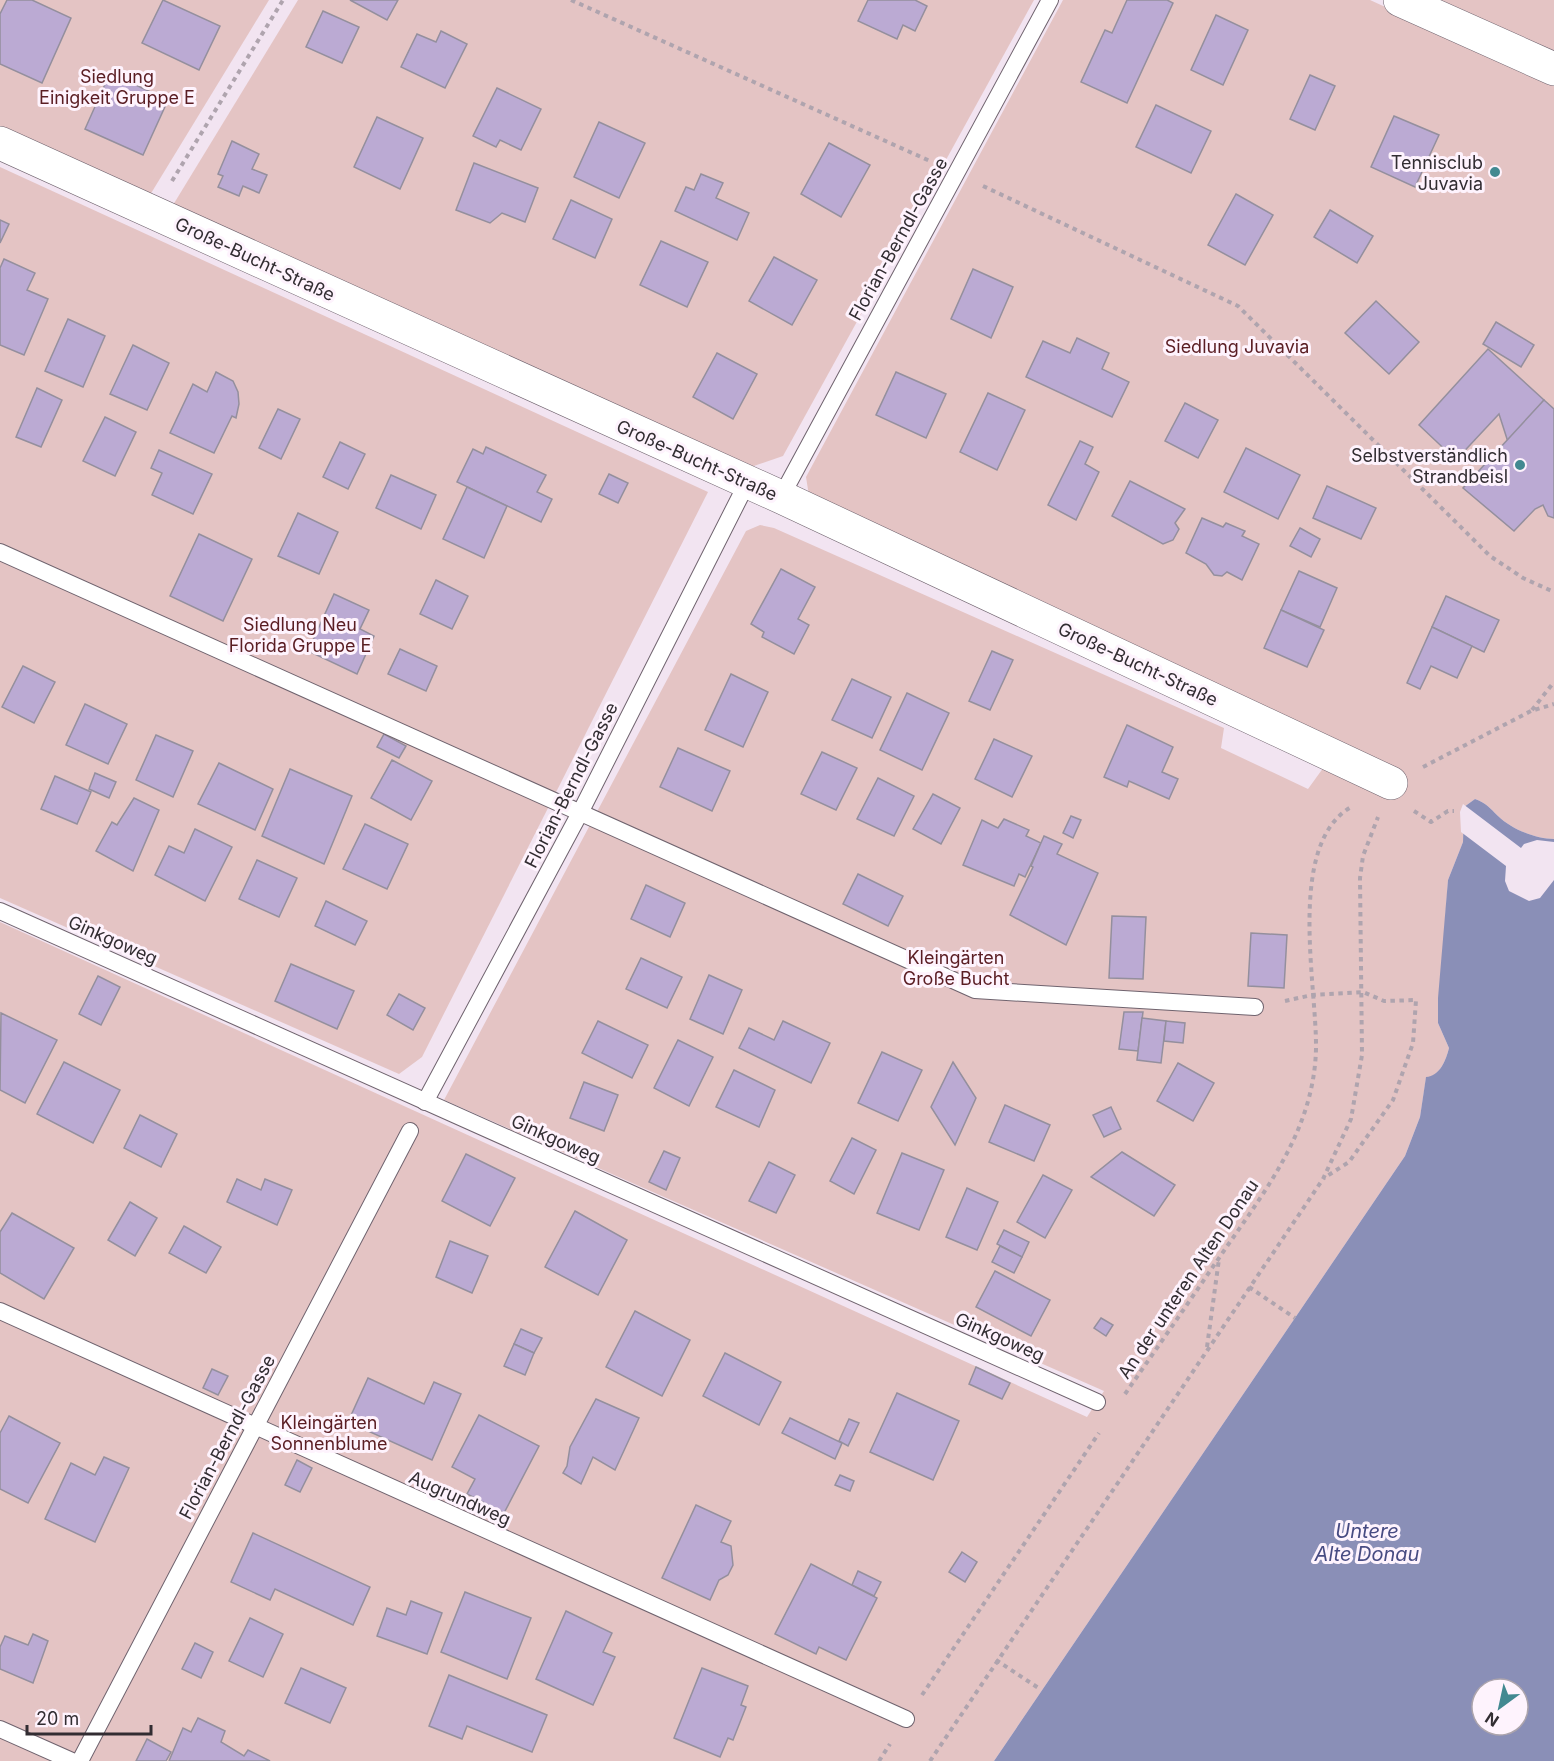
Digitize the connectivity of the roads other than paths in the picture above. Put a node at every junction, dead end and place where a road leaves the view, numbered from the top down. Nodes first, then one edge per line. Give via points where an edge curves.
1 (1050, 0) edge
2 (1401, 0) edge
3 (1554, 69) edge
4 (0, 143) edge
5 (747, 483) junction
6 (781, 497) junction
7 (0, 552) edge
8 (1391, 783) road end
9 (580, 811) junction
10 (0, 911) edge
11 (1255, 1007) road end
12 (425, 1102) junction
13 (410, 1131) dead end
14 (0, 1311) edge
15 (1097, 1402) dead end
16 (254, 1427) junction
17 (906, 1719) road end
18 (0, 1729) edge
19 (72, 1761) edge
20 (80, 1761) edge

1 - 6 lane, Florian-Berndl-Gasse
2 - 3 street
4 - 5 street, Große-Bucht-Straße
5 - 6 street, Große-Bucht-Straße
5 - 9 lane, Florian-Berndl-Gasse
6 - 8 street, Große-Bucht-Straße
7 - 9 lane
9 - 11 lane via 975,990
9 - 12 lane, Florian-Berndl-Gasse
10 - 12 lane, Ginkgoweg
12 - 15 lane, Ginkgoweg
13 - 16 lane, Florian-Berndl-Gasse
14 - 16 lane, Augrundweg
16 - 17 lane, Augrundweg
16 - 20 lane, Florian-Berndl-Gasse
18 - 19 lane

